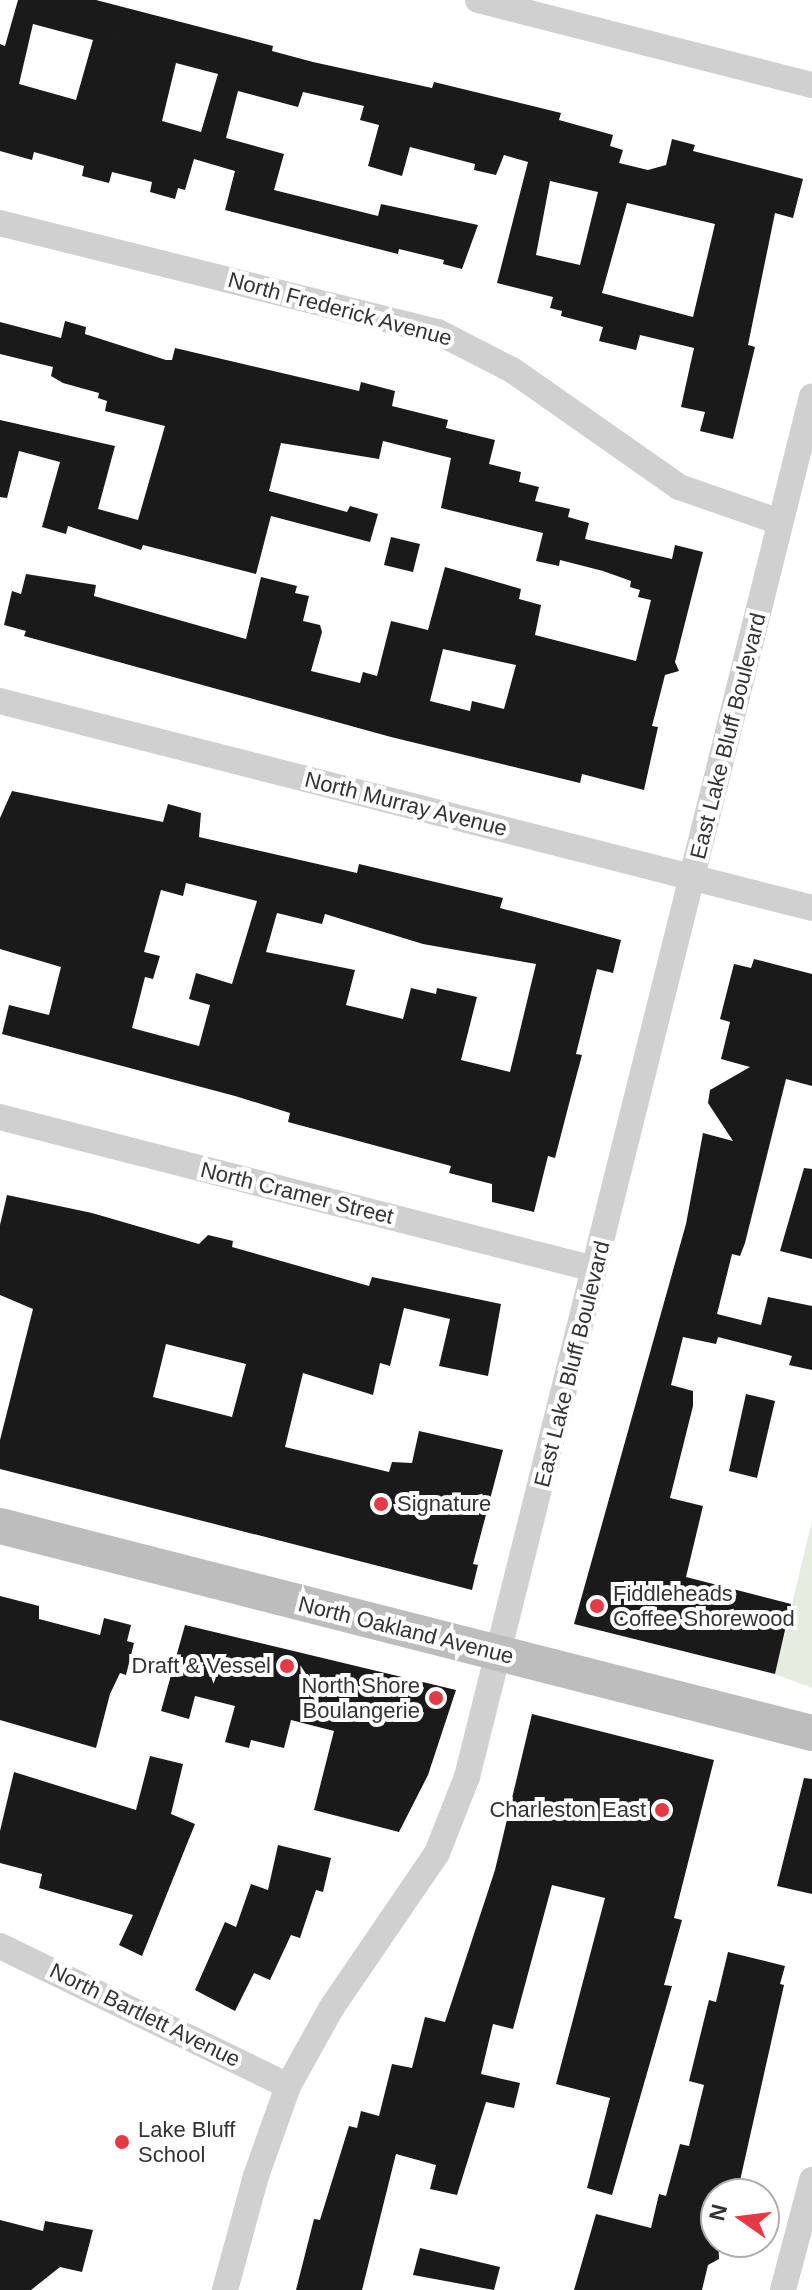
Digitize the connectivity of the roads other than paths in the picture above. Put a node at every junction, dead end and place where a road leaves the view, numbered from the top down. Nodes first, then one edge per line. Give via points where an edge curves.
1 (478, 0) edge
2 (812, 85) edge
3 (0, 223) edge
4 (812, 396) edge
5 (780, 522) junction
6 (0, 701) edge
7 (693, 878) junction
8 (812, 908) edge
9 (0, 1117) edge
10 (594, 1269) junction
11 (0, 1526) edge
12 (502, 1655) junction
13 (812, 1733) edge
14 (0, 1946) edge
15 (288, 2086) junction
16 (812, 2180) edge
17 (225, 2290) edge
18 (783, 2290) edge

1 - 2 street
3 - 5 street, North Frederick Avenue via 438,332 512,370 679,487
4 - 5 street, East Lake Bluff Boulevard
5 - 7 street, East Lake Bluff Boulevard
6 - 7 street, North Murray Avenue
7 - 8 street, North Murray Avenue
7 - 10 street, East Lake Bluff Boulevard
9 - 10 street, North Cramer Street
10 - 12 street, East Lake Bluff Boulevard
11 - 12 main road, North Oakland Avenue
12 - 13 main road, North Oakland Avenue
12 - 15 street, East Lake Bluff Boulevard via 467,1777 437,1853 332,2007
14 - 15 street, North Bartlett Avenue
15 - 17 street, East Lake Bluff Boulevard via 256,2176
16 - 18 street

